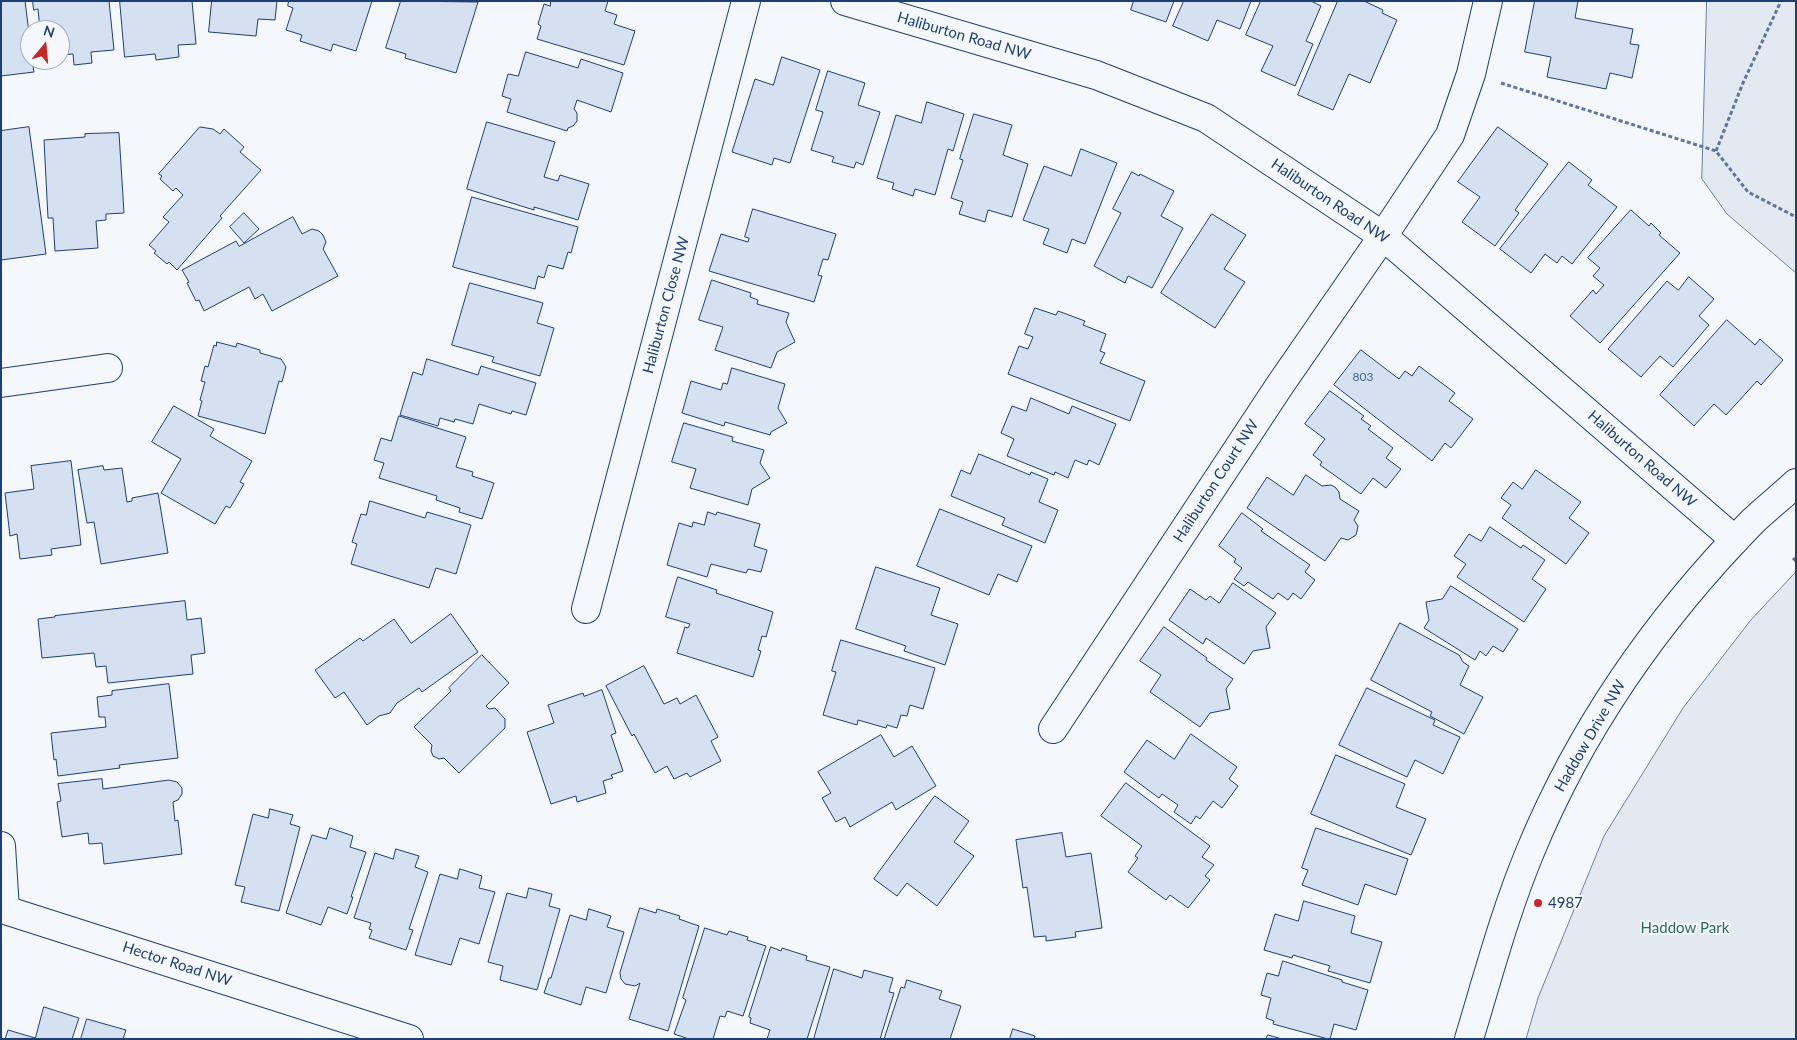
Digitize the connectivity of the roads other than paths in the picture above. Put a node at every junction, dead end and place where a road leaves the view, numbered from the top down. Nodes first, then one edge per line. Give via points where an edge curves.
1 (746, 1) edge
2 (845, 1) edge
3 (1488, 1) edge
4 (1383, 236) junction
5 (108, 368) dead end
6 (1, 383) edge
7 (1796, 483) edge
8 (1735, 540) junction
9 (586, 609) dead end
10 (1053, 729) dead end
11 (1, 846) edge
12 (409, 1039) edge
13 (1469, 1039) edge

1 - 9 street, Haliburton Close NW
2 - 4 street, Haliburton Road NW via 1096,76 1206,118
3 - 4 street, Haliburton Court NW via 1471,74 1450,135
4 - 8 street, Haliburton Road NW
4 - 10 street, Haliburton Court NW via 1280,385
5 - 6 street
7 - 8 street, Haddow Drive NW
8 - 13 street, Haddow Drive NW via 1674,610 1628,671 1555,796 1511,904
11 - 12 street, Hector Road NW via 5,910

